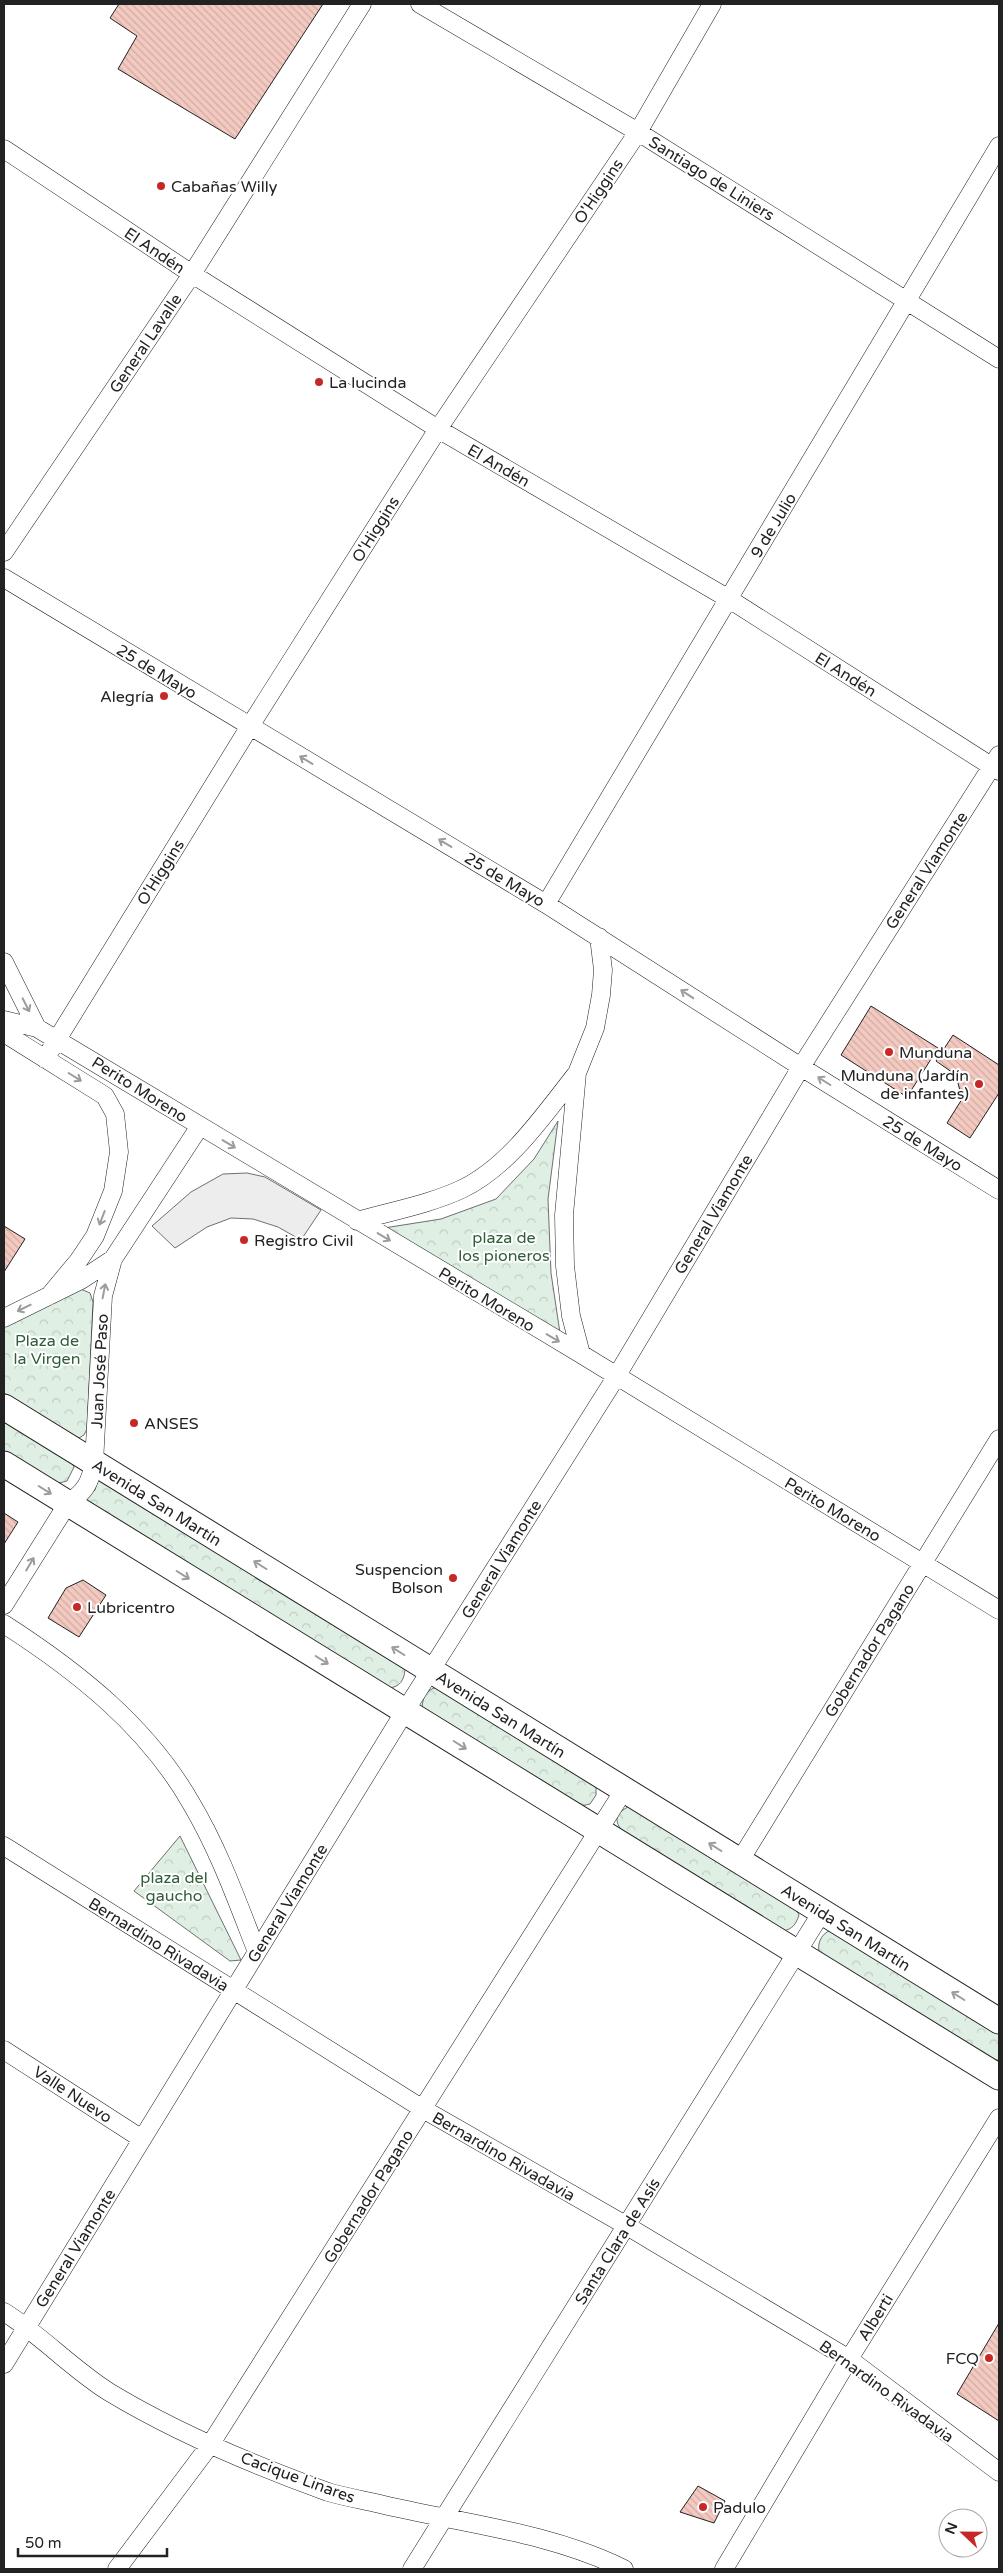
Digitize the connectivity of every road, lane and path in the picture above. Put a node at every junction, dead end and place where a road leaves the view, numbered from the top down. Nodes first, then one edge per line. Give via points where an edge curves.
1 (362, 4) edge
2 (420, 4) edge
3 (712, 4) edge
4 (638, 132) junction
5 (999, 146) edge
6 (4, 149) edge
7 (192, 274) junction
8 (907, 299) junction
9 (999, 359) edge
10 (438, 429) junction
11 (4, 552) edge
12 (4, 578) edge
13 (729, 599) junction
14 (250, 726) junction
15 (997, 764) edge
16 (546, 904) junction
17 (599, 937) junction
18 (4, 962) edge
19 (4, 1020) edge
20 (37, 1028) junction
21 (4, 1033) edge
22 (57, 1038) junction
23 (45, 1058) junction
24 (801, 1067) junction
25 (576, 1073) junction
26 (200, 1126) junction
27 (999, 1190) edge
28 (357, 1222) junction
29 (113, 1259) junction
30 (49, 1296) junction
31 (4, 1318) edge
32 (581, 1354) junction
33 (616, 1377) junction
34 (4, 1407) edge
35 (999, 1439) edge
36 (94, 1463) junction
37 (4, 1464) edge
38 (68, 1504) junction
39 (923, 1563) junction
40 (4, 1605) edge
41 (999, 1610) edge
42 (4, 1624) edge
43 (430, 1670) junction
44 (405, 1711) junction
45 (624, 1790) junction
46 (598, 1830) junction
47 (4, 1846) edge
48 (739, 1862) junction
49 (822, 1912) junction
50 (257, 1952) junction
51 (797, 1953) junction
52 (233, 1990) junction
53 (999, 2022) edge
54 (4, 2050) edge
55 (999, 2077) edge
56 (423, 2109) junction
57 (999, 2118) edge
58 (142, 2139) junction
59 (627, 2226) junction
60 (4, 2312) edge
61 (27, 2326) junction
62 (849, 2359) junction
63 (4, 2364) edge
64 (210, 2445) junction
65 (999, 2472) edge
66 (443, 2519) junction
67 (117, 2569) edge
68 (412, 2569) edge
69 (624, 2569) edge
70 (724, 2569) edge

1 - 7 street, General Lavalle
2 - 4 street, Santiago de Liniers
3 - 4 street, O'Higgins
4 - 8 street, Santiago de Liniers
4 - 10 street, O'Higgins
5 - 8 street, 9 de Julio
6 - 7 street, El Andén
7 - 10 street, El Andén
7 - 11 street, General Lavalle
8 - 9 street, Santiago de Liniers
8 - 13 street, 9 de Julio
10 - 13 street, El Andén
10 - 14 street, O'Higgins
12 - 14 street, 25 de Mayo
13 - 15 street, El Andén
13 - 16 street, 9 de Julio
16 -> 14 street, 25 de Mayo
14 - 22 street, O'Higgins
15 - 24 street, General Viamonte
16 - 17 street, 25 de Mayo
24 -> 17 street, 25 de Mayo
17 - 25 street via 603,970 601,995 595,1028
18 -> 20 street
19 - 20 street, Perito Moreno
20 - 22 street, Perito Moreno
21 - 23 street
22 - 23 street, O'Higgins
22 - 26 street, Perito Moreno
23 -> 30 street via 105,1096 115,1114 118,1152 112,1192 95,1236
27 -> 24 street, 25 de Mayo
24 - 33 street, General Viamonte
25 - 28 street via 524,1140 465,1188
25 - 32 street via 564,1215 565,1266 571,1316
26 -> 28 street, Perito Moreno
26 - 29 street, Juan José Paso
28 -> 32 street, Perito Moreno
29 - 30 street, Juan José Paso
36 -> 29 street, Juan José Paso via 103,1296
30 -> 31 street, Juan José Paso
32 - 33 street, Perito Moreno
33 - 39 street, Perito Moreno
33 - 43 street, General Viamonte
34 - 36 main road, Avenida San Martín
35 - 39 street, Gobernador Pagano
36 - 38 street, Juan José Paso via 89,1484
43 -> 36 main road, Avenida San Martín
37 -> 38 main road
40 -> 38 street, Juan José Paso
38 -> 44 main road
39 - 41 street, Perito Moreno
39 - 48 street, Gobernador Pagano
42 - 50 street via 84,1679 161,1759 213,1844
43 - 44 street, General Viamonte
43 - 45 main road, Avenida San Martín
44 -> 46 main road
44 - 50 street, General Viamonte
45 - 46 street, Gobernador Pagano
48 -> 45 main road, Avenida San Martín
46 - 51 main road
46 - 56 street, Gobernador Pagano
47 - 52 street, Bernardino Rivadavia
48 - 49 main road, Avenida San Martín
49 - 51 street, Santa Clara de Asís
53 -> 49 main road, Avenida San Martín
50 - 52 street, General Viamonte
51 - 55 main road
51 - 59 street, Santa Clara de Asís
52 - 56 street, Bernardino Rivadavia
52 - 58 street, General Viamonte
54 - 58 street, Valle Nuevo
56 - 59 street, Bernardino Rivadavia
56 - 64 street, Gobernador Pagano
57 - 62 street, Alberti
58 - 61 street, General Viamonte
59 - 62 street, Bernardino Rivadavia
59 - 66 street, Santa Clara de Asís
60 - 61 street, Cacique Linares
61 - 63 street, General Viamonte
61 - 64 street, Cacique Linares via 70,2364 108,2391
62 - 65 street, Bernardino Rivadavia
62 - 70 street, Alberti
64 - 66 street, Cacique Linares via 330,2492
64 - 67 street, Gobernador Pagano
66 - 68 street, Santa Clara de Asís
66 - 69 street, Cacique Linares via 536,2538 604,2559

